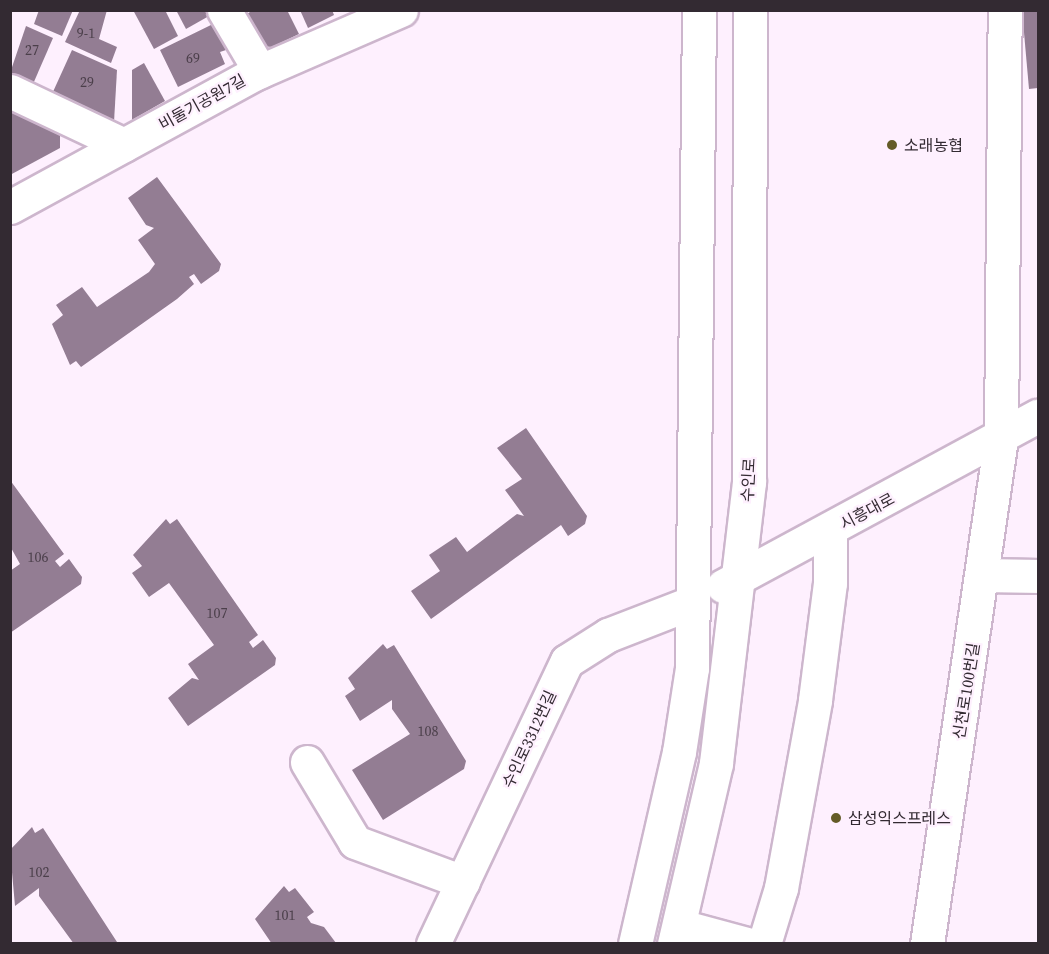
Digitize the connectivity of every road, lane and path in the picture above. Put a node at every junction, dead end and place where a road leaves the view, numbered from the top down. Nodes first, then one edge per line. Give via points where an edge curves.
1 (224, 10) edge
2 (401, 10) edge
3 (699, 10) edge
4 (750, 10) edge
5 (1005, 10) edge
6 (260, 71) junction
7 (10, 91) edge
8 (124, 145) junction
9 (10, 207) edge
10 (1038, 416) edge
11 (1001, 438) junction
12 (830, 530) junction
13 (984, 576) junction
14 (1038, 576) edge
15 (737, 580) junction
16 (693, 602) junction
17 (306, 762) dead end
18 (463, 882) junction
19 (677, 935) edge
20 (433, 944) edge
21 (635, 944) edge
22 (747, 944) edge
23 (764, 944) edge
24 (927, 944) edge

1 - 6 street
2 - 6 street, 비둘기공원7길
3 - 16 street
4 - 15 street, 수인로 via 749,482
5 - 11 street, 신천로100번길
6 - 8 street, 비둘기공원7길
7 - 8 street
8 - 9 street, 비둘기공원7길
10 - 11 street, 시흥대로
11 - 12 street, 시흥대로
11 - 13 street, 신천로100번길
12 - 15 street, 시흥대로
12 - 23 street via 830,583 815,700 781,888
13 - 14 street
13 - 24 street, 신천로100번길
15 - 16 street, 시흥대로
15 - 19 street, 수인로 via 716,763
16 - 18 street, 수인로3312번길 via 608,635 567,661
16 - 21 street via 692,668 679,752
17 - 18 street via 355,842
18 - 20 street, 수인로3312번길
19 - 22 street

